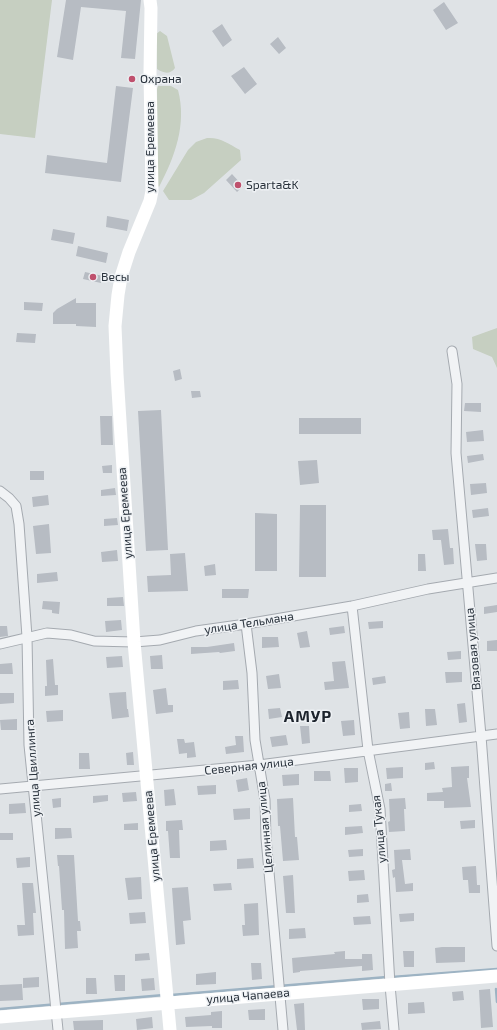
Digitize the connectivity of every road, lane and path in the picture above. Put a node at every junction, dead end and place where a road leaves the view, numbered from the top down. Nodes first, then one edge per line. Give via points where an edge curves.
1 (150, 0) edge
2 (452, 351) dead end
3 (0, 491) edge
4 (497, 578) edge
5 (467, 583) junction
6 (352, 606) junction
7 (246, 624) junction
8 (27, 637) junction
9 (134, 642) junction
10 (0, 644) edge
11 (497, 734) edge
12 (481, 736) junction
13 (368, 750) junction
14 (259, 765) junction
15 (147, 776) junction
16 (34, 787) junction
17 (0, 789) edge
18 (497, 946) edge
19 (497, 976) edge
20 (390, 985) junction
21 (279, 993) junction
22 (167, 1003) junction
23 (56, 1012) junction
24 (0, 1017) edge
25 (58, 1030) edge
26 (170, 1030) edge
27 (283, 1030) edge
28 (394, 1030) edge

1 - 9 street, улица Еремеева via 152,191 121,277 115,326
2 - 5 street, Вязовая улица via 457,384 456,453
3 - 8 street, улица Цвиллинга via 16,506
4 - 5 street, улица Тельмана
5 - 6 street, улица Тельмана
5 - 12 street, Вязовая улица
6 - 7 street, улица Тельмана
6 - 13 street, улица Тукая
7 - 9 street, улица Тельмана via 196,631 160,640
7 - 14 street, Целинная улица
8 - 9 street, улица Тельмана via 47,633 71,635 94,641
8 - 10 street, улица Тельмана
8 - 16 street, улица Цвиллинга via 29,745
9 - 15 street, улица Еремеева
11 - 12 street, Северная улица
12 - 13 street, Северная улица
12 - 18 street, Вязовая улица
13 - 14 street, Северная улица
13 - 20 street, улица Тукая via 380,810
14 - 15 street, Северная улица
14 - 21 street, Целинная улица via 265,800
15 - 16 street, Северная улица
15 - 22 street, улица Еремеева
16 - 17 street, Северная улица
16 - 23 street, улица Цвиллинга
19 - 20 street, улица Чапаева
20 - 21 street, улица Чапаева
20 - 28 street, улица Тукая
21 - 22 street, улица Чапаева
21 - 27 street, Целинная улица
22 - 23 street, улица Чапаева
22 - 26 street, улица Еремеева
23 - 24 street, улица Чапаева
23 - 25 street, улица Цвиллинга

